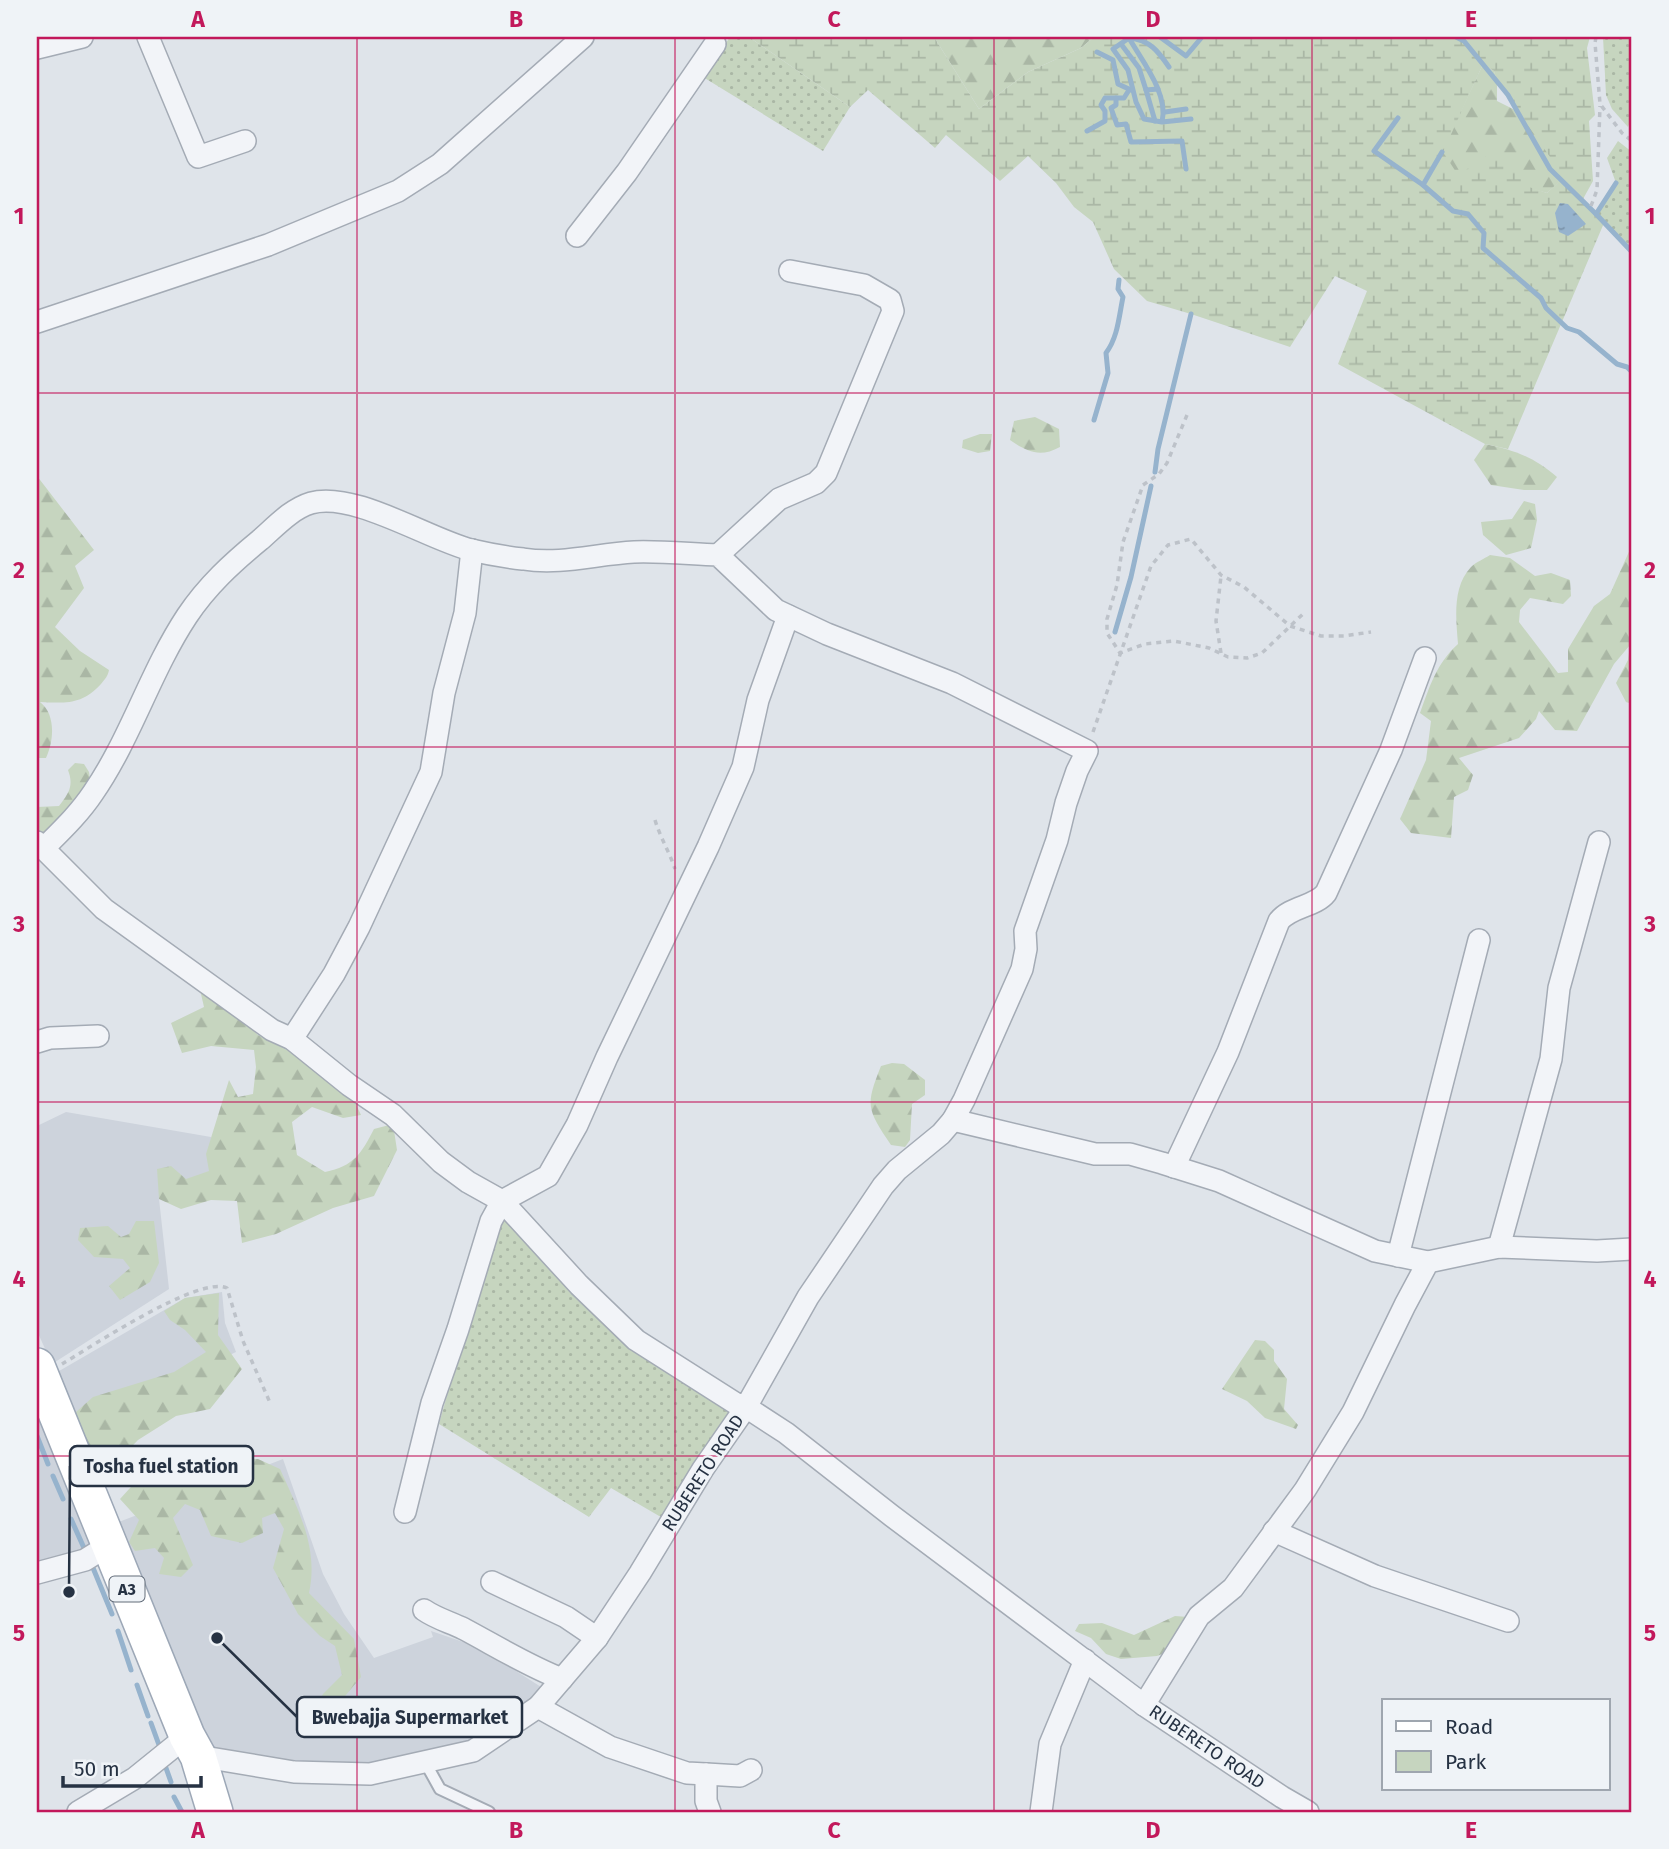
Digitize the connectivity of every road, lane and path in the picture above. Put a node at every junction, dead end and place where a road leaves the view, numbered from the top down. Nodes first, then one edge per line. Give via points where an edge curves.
1 (82, 37) edge
2 (148, 37) edge
3 (583, 37) edge
4 (1597, 37) edge
5 (715, 44) dead end
6 (37, 48) edge
7 (1600, 104) junction
8 (245, 141) dead end
9 (1632, 141) edge
10 (1591, 206) dead end
11 (578, 236) dead end
12 (789, 271) dead end
13 (37, 322) edge
14 (1186, 415) dead end
15 (472, 550) junction
16 (718, 555) junction
17 (1221, 575) junction
18 (1305, 612) dead end
19 (788, 616) junction
20 (1290, 626) junction
21 (1371, 632) dead end
22 (1120, 653) junction
23 (1221, 653) junction
24 (1424, 658) dead end
25 (1087, 751) junction
26 (655, 820) dead end
27 (1600, 842) dead end
28 (40, 845) edge
29 (686, 893) junction
30 (1479, 940) dead end
31 (98, 1036) dead end
32 (292, 1039) junction
33 (37, 1042) edge
34 (953, 1120) junction
35 (1174, 1167) junction
36 (502, 1201) junction
37 (1499, 1247) junction
38 (1632, 1250) edge
39 (1398, 1256) junction
40 (1428, 1262) junction
41 (38, 1373) edge
42 (271, 1405) dead end
43 (746, 1407) junction
44 (405, 1512) dead end
45 (1274, 1531) junction
46 (109, 1545) junction
47 (37, 1573) edge
48 (492, 1581) dead end
49 (424, 1610) dead end
50 (1507, 1621) dead end
51 (597, 1638) junction
52 (1085, 1660) junction
53 (562, 1679) junction
54 (1144, 1705) junction
55 (538, 1707) junction
56 (192, 1746) junction
57 (425, 1762) junction
58 (751, 1770) dead end
59 (706, 1774) junction
60 (1277, 1805) edge
61 (78, 1812) edge
62 (215, 1812) edge
63 (489, 1812) edge
64 (710, 1812) edge
65 (1041, 1812) edge
66 (1308, 1812) edge

1 - 6 street
2 - 8 street via 198,157
3 - 13 street via 440,164 398,191 268,245
4 - 7 path
5 - 11 street
7 - 9 path
7 - 10 path via 1597,190
12 - 16 street via 863,285 890,300 893,311 826,472 816,483 779,499
14 - 22 path via 1167,463 1143,485 1123,541 1107,619 1107,633
15 - 16 street via 555,562 634,552
15 - 28 street via 349,504 326,500 295,510 226,568 198,599 160,661 93,793 72,821
15 - 32 street via 465,612 444,693 431,772 346,951
16 - 19 street via 766,602
17 - 20 path via 1244,587
17 - 22 path via 1191,539 1168,545 1151,566
17 - 23 path via 1216,621
18 - 20 path
19 - 25 street via 952,683
19 - 29 street via 758,700 743,767
20 - 21 path via 1321,636
20 - 23 path via 1262,653 1247,659
22 - 23 path via 1174,641
22 - 25 path
24 - 35 street via 1391,750 1326,893 1279,921 1228,1052
25 - 34 street via 1025,931 1022,969
26 - 29 path
27 - 37 street via 1559,988 1551,1059
28 - 32 street via 104,909 272,1030
29 - 36 street via 577,1125 548,1176
30 - 39 street
31 - 33 street
32 - 36 street via 393,1115 441,1162
34 - 35 street via 1094,1154 1130,1154
34 - 43 street via 883,1186 808,1297
35 - 39 street via 1219,1181 1375,1251
36 - 43 street via 636,1340
36 - 44 street via 491,1221 432,1403
37 - 38 street
37 - 40 street
39 - 40 street
40 - 45 street via 1353,1412
41 - 42 path via 194,1291 222,1286
41 - 46 main road, A3
43 - 51 street, RUBERETO ROAD
43 - 52 street, RUBERETO ROAD
45 - 50 street via 1375,1576
45 - 54 street via 1233,1588 1199,1616
46 - 47 street via 85,1560
46 - 56 main road, A3
48 - 51 street via 566,1617
49 - 53 street
51 - 53 street, RUBERETO ROAD
52 - 54 street, RUBERETO ROAD
52 - 65 street via 1050,1744
53 - 55 street, RUBERETO ROAD
54 - 60 street, RUBERETO ROAD
55 - 57 street, RUBERETO ROAD via 473,1751
55 - 59 street via 610,1747 687,1773
56 - 57 street, RUBERETO ROAD via 294,1772 370,1774
56 - 61 street
56 - 62 main road, A3
57 - 63 lane via 440,1788
58 - 59 street via 740,1776
59 - 64 street
60 - 66 street, RUBERETO ROAD

